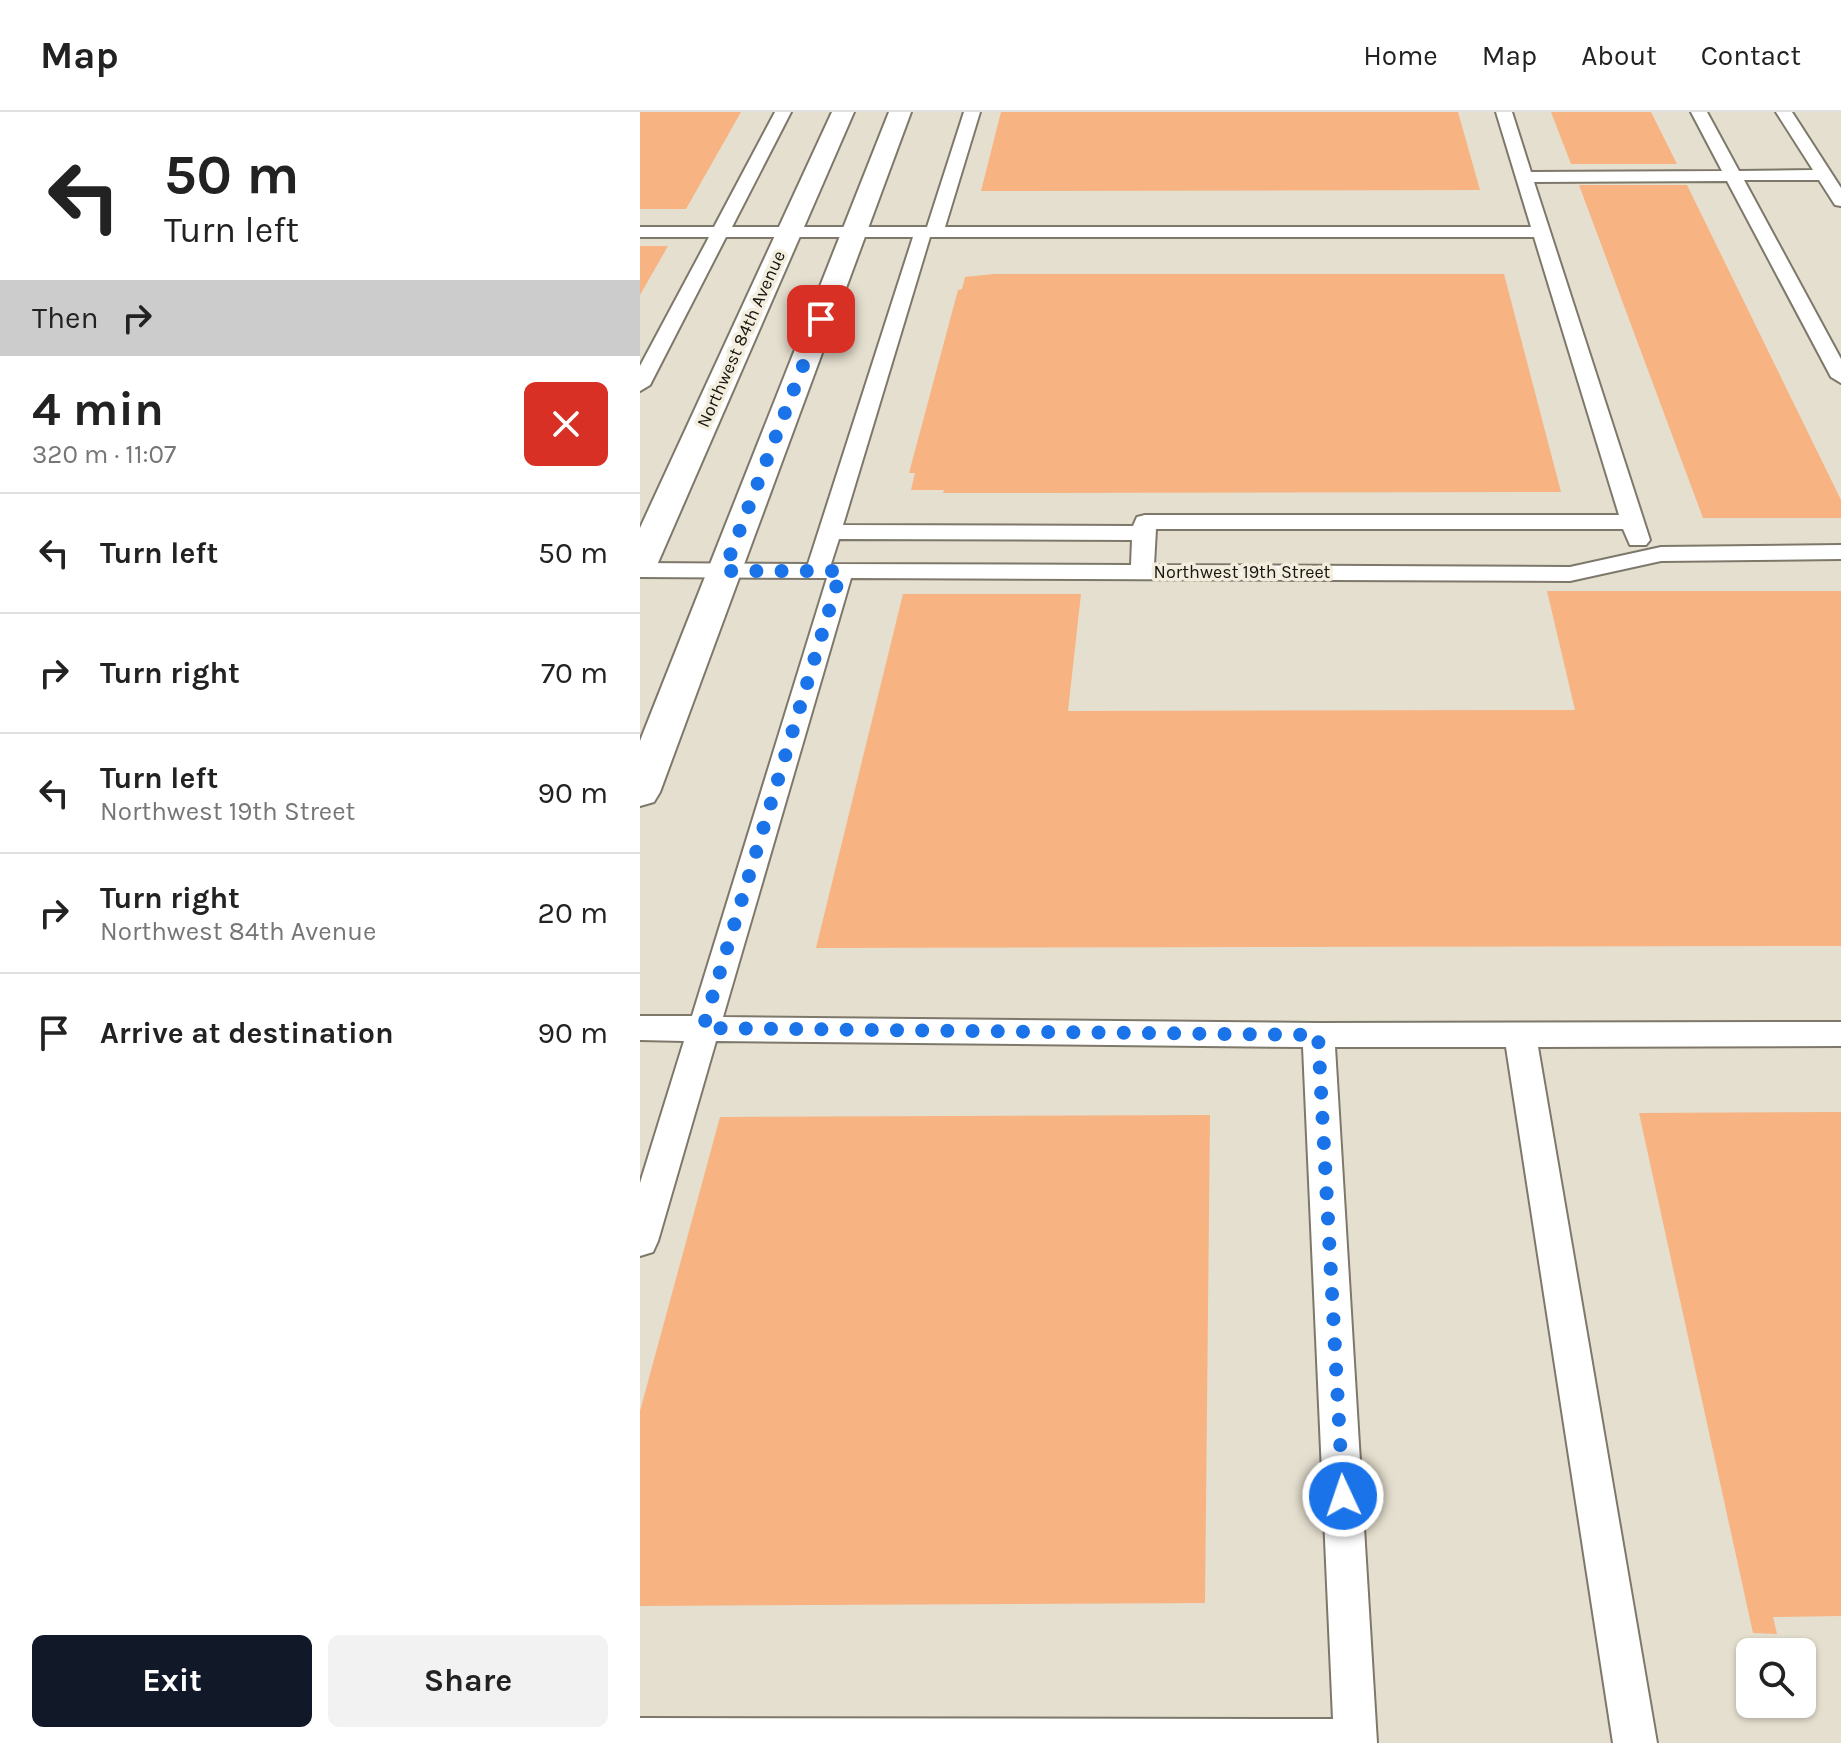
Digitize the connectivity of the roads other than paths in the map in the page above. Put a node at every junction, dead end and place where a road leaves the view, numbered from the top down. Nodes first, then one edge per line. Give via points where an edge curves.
1 (783, 112) edge
2 (843, 112) edge
3 (900, 112) edge
4 (972, 112) edge
5 (1504, 112) edge
6 (1699, 112) edge
7 (1784, 112) edge
8 (1824, 175) junction
9 (1733, 176) junction
10 (1524, 177) junction
11 (1841, 201) edge
12 (640, 232) edge
13 (721, 232) junction
14 (789, 232) junction
15 (854, 232) junction
16 (1542, 232) junction
17 (928, 233) junction
18 (1841, 377) edge
19 (640, 385) edge
20 (1632, 522) junction
21 (828, 532) junction
22 (1144, 533) junction
23 (1841, 552) edge
24 (1643, 557) junction
25 (640, 568) edge
26 (724, 571) junction
27 (829, 571) junction
28 (1142, 572) junction
29 (640, 792) edge
30 (640, 1028) edge
31 (703, 1028) junction
32 (1841, 1034) edge
33 (1318, 1035) junction
34 (1520, 1036) junction
35 (640, 1241) edge
36 (640, 1740) edge
37 (1635, 1743) edge

1 - 13 lane
2 - 14 street, Northwest 84th Avenue
3 - 15 street
4 - 17 lane
5 - 10 lane
6 - 9 lane
7 - 8 lane
8 - 9 lane
8 - 11 lane
9 - 10 lane
9 - 18 lane
10 - 16 lane
12 - 13 lane
13 - 14 lane
13 - 19 lane
14 - 15 lane
14 - 25 street, Northwest 84th Avenue
15 - 17 lane
15 - 26 street
16 - 17 lane
16 - 20 lane
17 - 21 lane
20 - 22 lane via 1145,522
20 - 24 lane
21 - 22 lane
21 - 27 lane
22 - 28 lane
23 - 24 lane, Northwest 19th Street
24 - 28 lane, Northwest 19th Street via 1570,574
25 - 26 lane, Northwest 19th Street
26 - 27 lane, Northwest 19th Street
26 - 29 street
27 - 28 lane, Northwest 19th Street
27 - 31 lane
30 - 31 lane
31 - 33 lane
31 - 35 lane
32 - 34 lane
33 - 34 lane
33 - 36 lane via 1356,1741
34 - 37 lane

